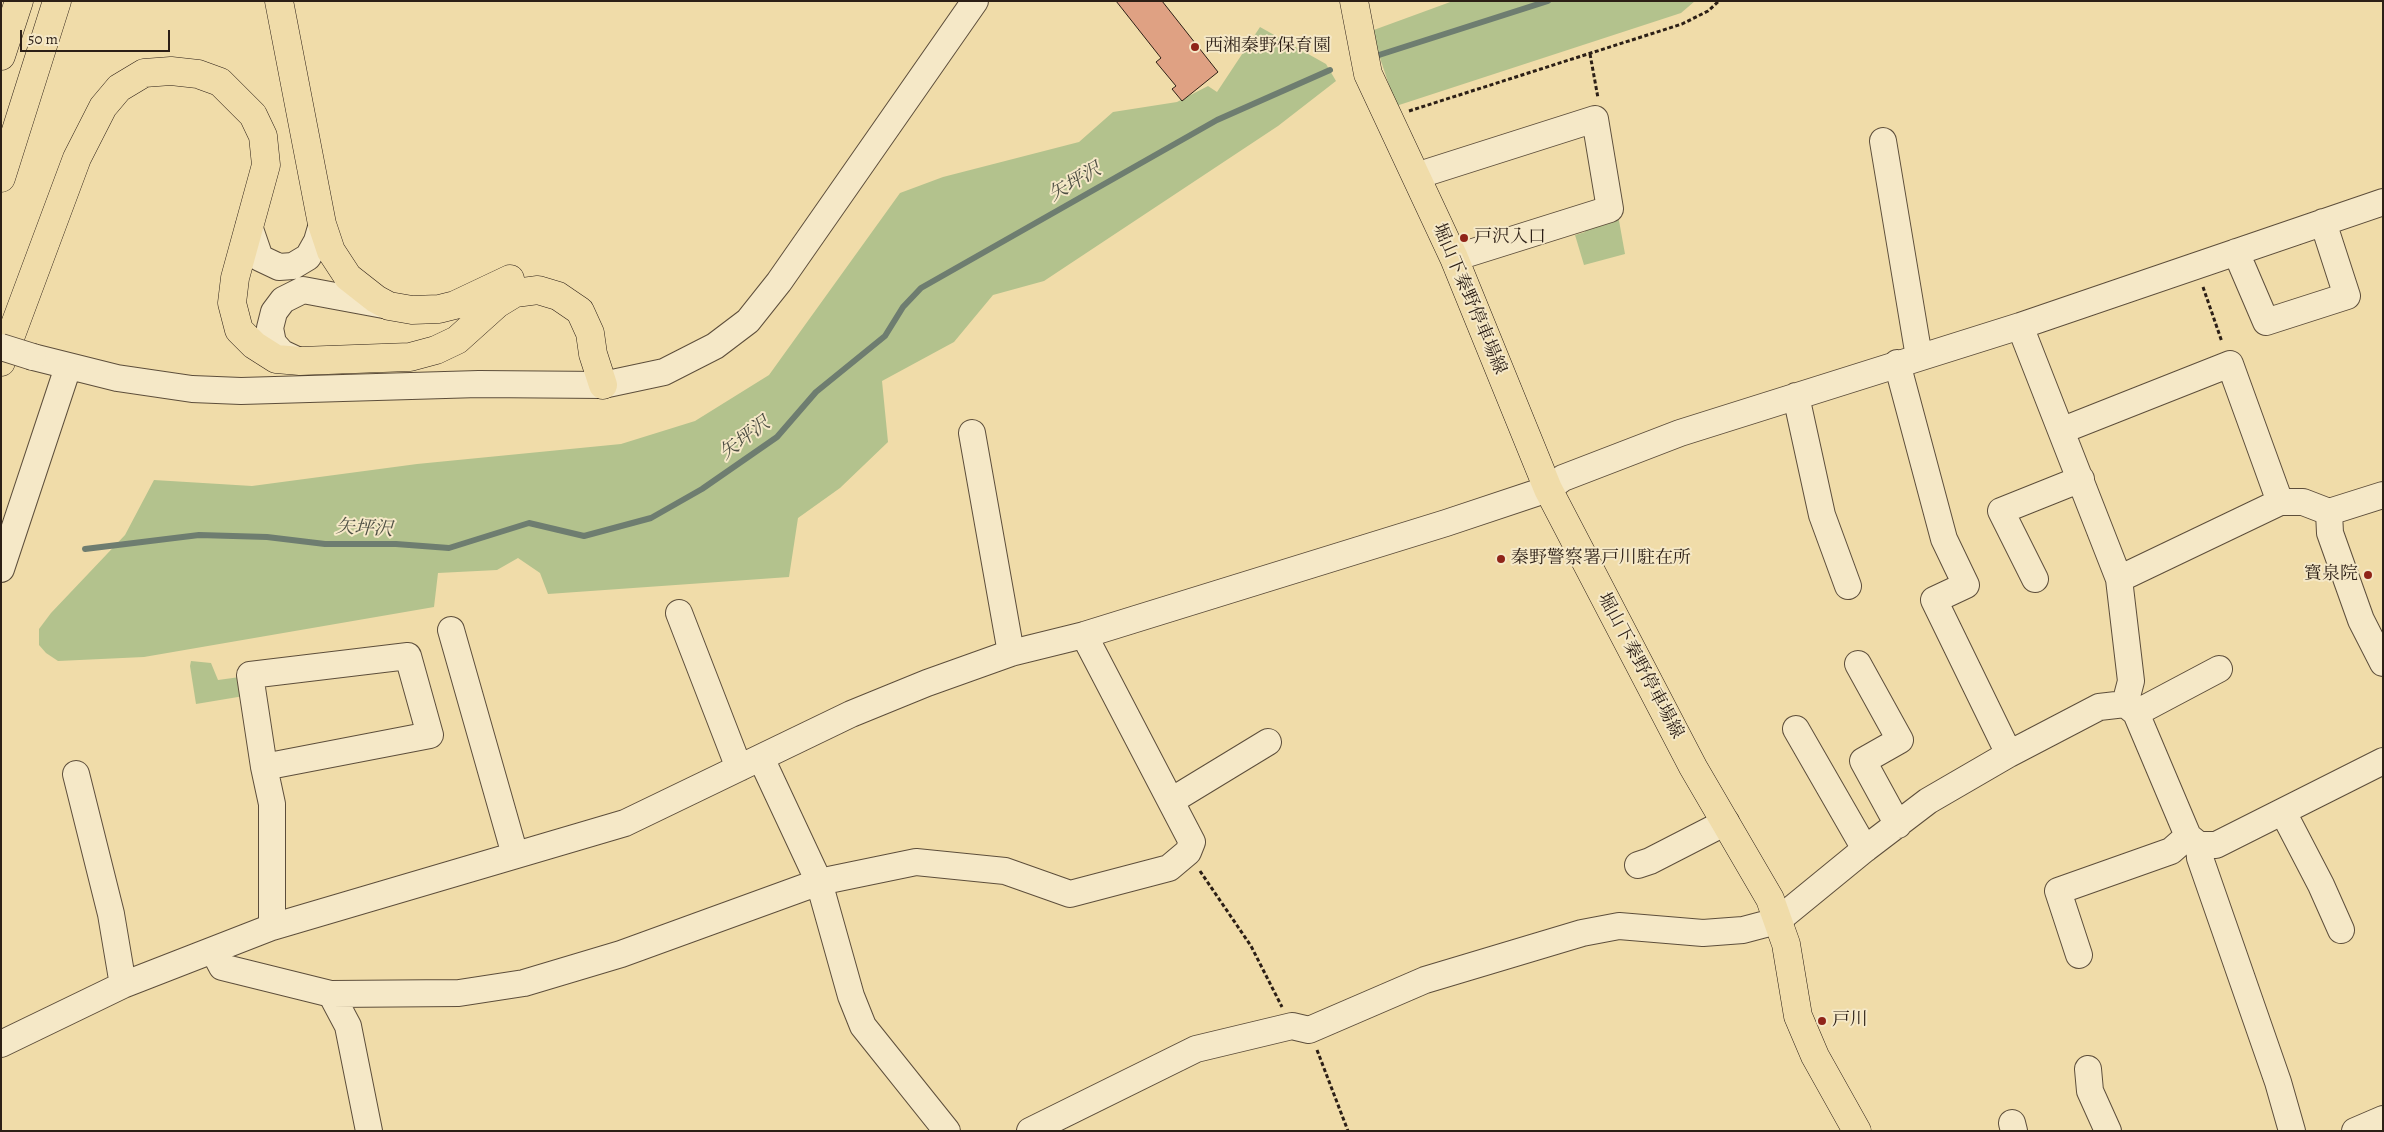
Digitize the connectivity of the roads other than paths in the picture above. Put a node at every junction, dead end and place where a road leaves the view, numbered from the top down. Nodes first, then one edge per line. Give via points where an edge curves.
1 (19, 1) edge
2 (57, 1) edge
3 (279, 1) edge
4 (975, 1) edge
5 (1354, 1) edge
6 (1, 56) edge
7 (1883, 141) dead end
8 (1416, 176) junction
9 (1, 178) edge
10 (2383, 202) edge
11 (2323, 222) junction
12 (322, 224) junction
13 (249, 226) junction
14 (2236, 252) junction
15 (1454, 258) junction
16 (389, 306) junction
17 (2020, 326) junction
18 (1, 347) edge
19 (1908, 360) junction
20 (300, 361) junction
21 (1, 362) edge
22 (68, 367) junction
23 (603, 386) junction
24 (1796, 396) junction
25 (2063, 430) junction
26 (972, 433) dead end
27 (2081, 478) junction
28 (1548, 489) junction
29 (2383, 495) edge
30 (2280, 502) junction
31 (2329, 512) junction
32 (1, 569) edge
33 (2119, 579) junction
34 (2035, 580) dead end
35 (1848, 586) dead end
36 (679, 613) dead end
37 (450, 630) dead end
38 (1084, 635) junction
39 (1010, 653) junction
40 (2383, 663) edge
41 (1858, 664) dead end
42 (2219, 669) dead end
43 (2130, 708) junction
44 (1796, 729) dead end
45 (1268, 742) dead end
46 (2009, 754) junction
47 (2383, 761) edge
48 (750, 763) junction
49 (264, 767) junction
50 (76, 774) dead end
51 (1171, 801) junction
52 (2283, 812) junction
53 (1726, 822) junction
54 (1898, 825) junction
55 (2193, 840) junction
56 (1865, 849) junction
57 (515, 855) junction
58 (1638, 865) dead end
59 (819, 882) junction
60 (1777, 921) junction
61 (272, 927) junction
62 (2341, 930) dead end
63 (214, 952) junction
64 (2079, 955) dead end
65 (123, 985) junction
66 (331, 994) junction
67 (1, 1044) edge
68 (2088, 1069) dead end
69 (2383, 1118) edge
70 (369, 1131) edge
71 (947, 1131) edge
72 (1030, 1131) edge
73 (1856, 1131) edge
74 (2108, 1131) edge
75 (2292, 1131) edge
76 (2355, 1131) edge

1 - 6 main road
2 - 9 main road
3 - 12 main road
4 - 23 street via 779,282 748,321 716,346 664,372
5 - 8 main road, 堀山下秦野停車場線 via 1368,74
7 - 19 street
8 - 15 main road, 堀山下秦野停車場線
8 - 15 street via 1595,118 1610,209
10 - 11 street
11 - 14 street
11 - 14 street via 2347,296 2266,322
12 - 13 street via 308,257 293,266 279,267 260,258
12 - 16 main road via 331,251 348,277 364,292
13 - 20 main road via 232,303 239,330 254,345 276,359
13 - 21 main road via 266,165 263,136 253,115 220,82 198,74 171,71 144,74 118,88 103,107 82,150
14 - 17 street
15 - 28 main road, 堀山下秦野停車場線
16 - 20 street via 303,290 283,300 274,312 270,328 273,343 282,353
16 - 23 main road via 412,310 439,309 472,299 513,278 544,273 560,277 585,293 602,316 606,350
17 - 19 street
17 - 25 street
18 - 22 street, bridge
19 - 24 street
19 - 46 street via 1944,539 1966,585 1934,600
20 - 23 main road via 410,357 436,350 457,340 497,304 515,293 538,290 558,296 580,312 590,333
22 - 23 street via 202,390 479,384
22 - 32 street
24 - 28 street via 1671,436 1563,478
24 - 35 street via 1822,515
25 - 27 street
25 - 30 street via 2239,360
26 - 39 street
27 - 33 street
27 - 34 street via 2001,510
28 - 38 street
28 - 53 main road, 堀山下秦野停車場線 via 1692,767
29 - 31 street
30 - 31 street via 2303,502
30 - 33 street
31 - 40 street via 2330,533 2362,620
33 - 43 street via 2131,680
36 - 48 street
37 - 57 street
38 - 39 street
38 - 51 street
39 - 48 street via 851,714
41 - 54 street via 1900,740 1863,761
42 - 43 street
43 - 46 street via 2099,706
43 - 55 street
44 - 56 street
45 - 51 street
46 - 54 street via 1928,801
47 - 52 street
48 - 57 street via 625,823
48 - 59 street
49 - 49 street via 430,735 408,656 250,675
49 - 61 street via 272,804
50 - 65 street via 111,914
51 - 59 street via 1192,842 1188,852 1169,868 1070,894 1005,871 916,862
52 - 55 street via 2216,845
52 - 62 street via 2330,883
53 - 58 street
53 - 60 main road, 堀山下秦野停車場線 via 1770,899
54 - 56 street
55 - 64 street via 2171,851 2058,891
55 - 75 street via 2278,1082
56 - 60 street
57 - 61 street
59 - 66 street via 621,954 524,983 459,994
59 - 71 street via 862,1026
60 - 72 street via 1743,930 1703,933 1619,926 1582,933 1425,980 1301,1028 1196,1049
60 - 73 main road, 堀山下秦野停車場線 via 1786,944 1798,1016 1815,1056
61 - 63 street
63 - 65 street
63 - 66 street via 222,967
65 - 67 street
66 - 70 street via 348,1026
68 - 74 street via 2090,1091
69 - 76 street

